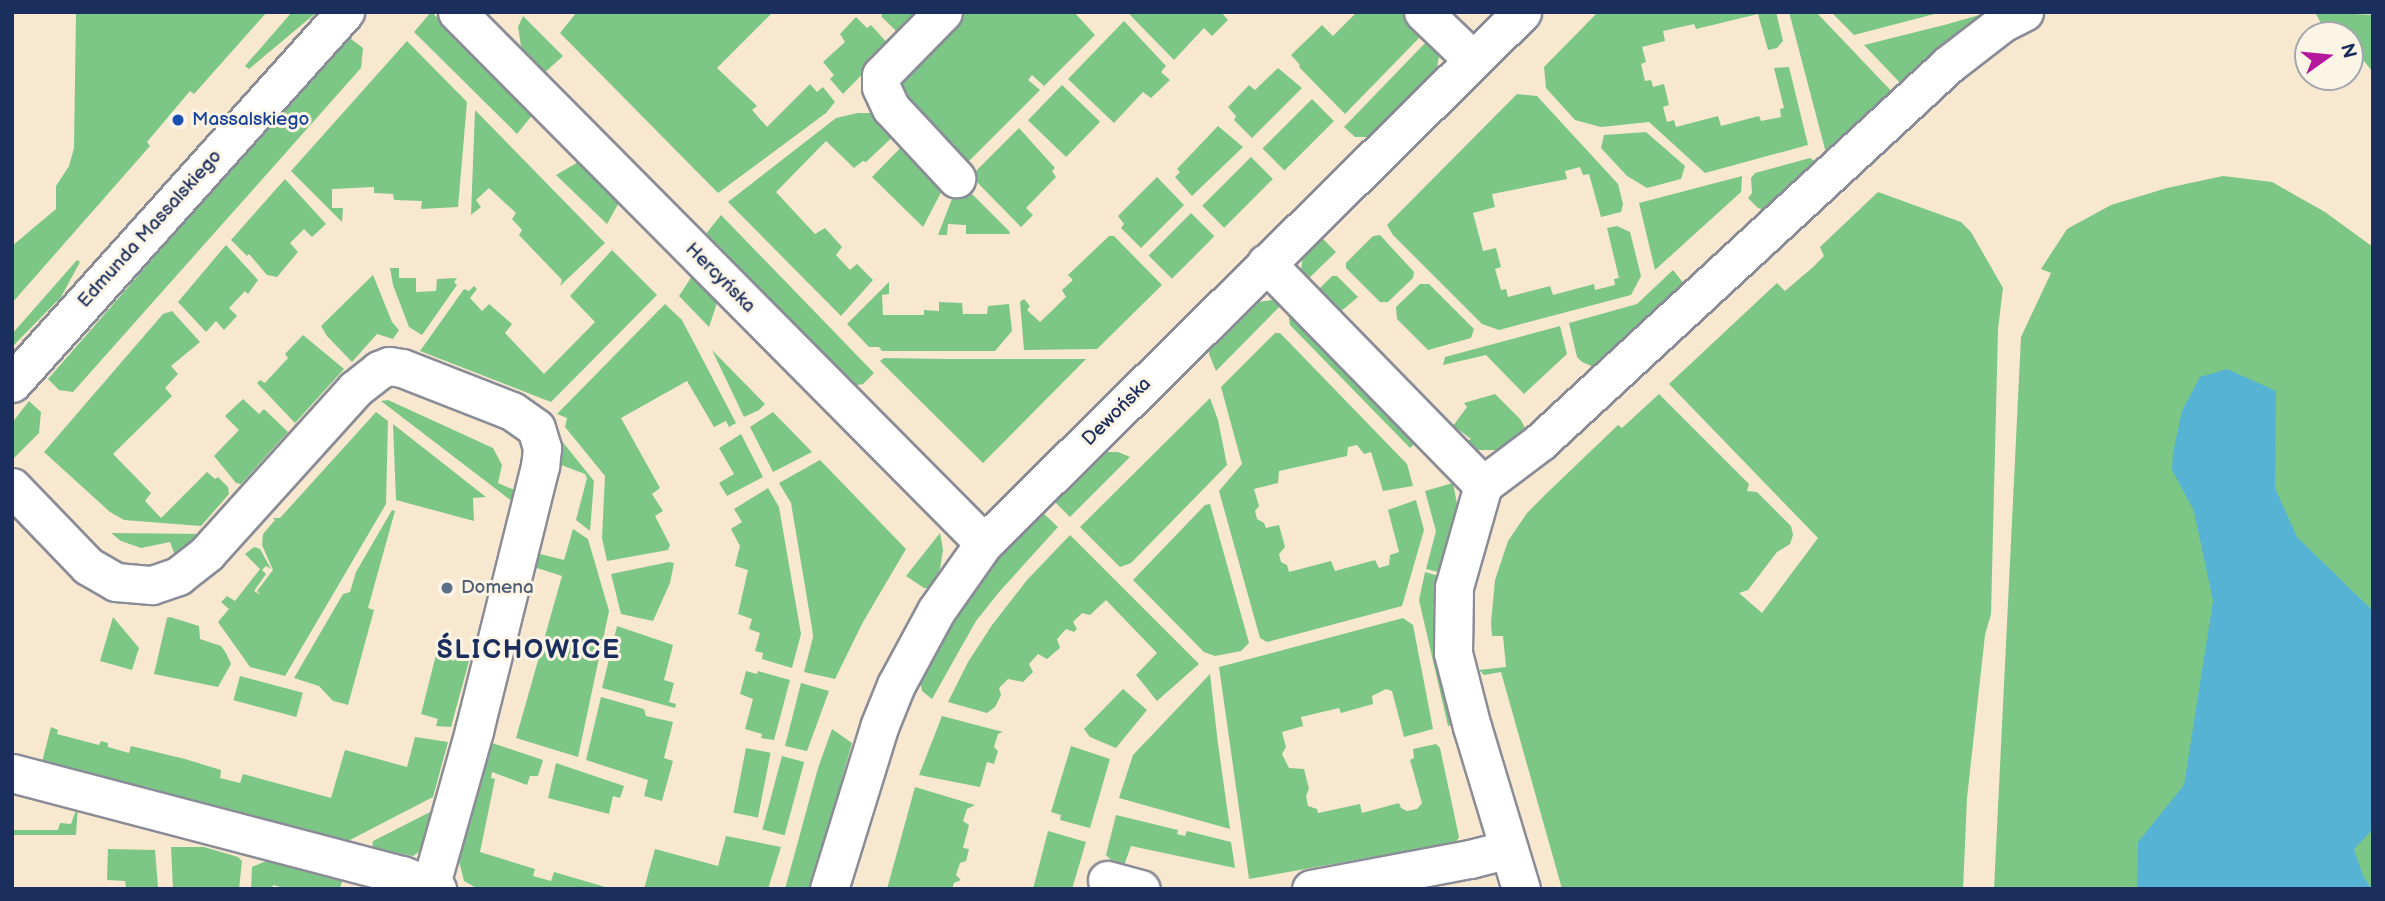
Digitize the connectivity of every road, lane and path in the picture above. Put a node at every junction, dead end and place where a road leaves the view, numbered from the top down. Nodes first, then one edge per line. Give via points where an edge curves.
1 (345, 12) edge
2 (457, 12) edge
3 (943, 12) edge
4 (1423, 12) edge
5 (1522, 12) edge
6 (2024, 12) edge
7 (1473, 60) junction
8 (956, 178) dead end
9 (1266, 263) junction
10 (12, 383) edge
11 (1483, 485) junction
12 (12, 487) edge
13 (984, 544) junction
14 (12, 773) edge
15 (1509, 849) junction
16 (434, 886) edge
17 (829, 889) edge
18 (1311, 889) edge
19 (1521, 889) edge

1 - 10 street, Edmunda Massalskiego
2 - 13 street, Hercyńska
3 - 8 street via 881,75 881,87 891,108
4 - 7 street
5 - 7 street, Dewońska
6 - 11 street via 2002,23 1950,64 1539,442
7 - 9 street, Dewońska
9 - 11 street
9 - 13 street, Dewońska
11 - 15 street via 1454,587 1453,653
12 - 16 street via 88,566 117,582 141,586 167,581 207,553 355,389 379,370 402,368 512,411 536,428 542,448 540,466
13 - 17 street, Dewońska via 936,611 901,675 879,727
14 - 16 street
15 - 18 street
15 - 19 street

